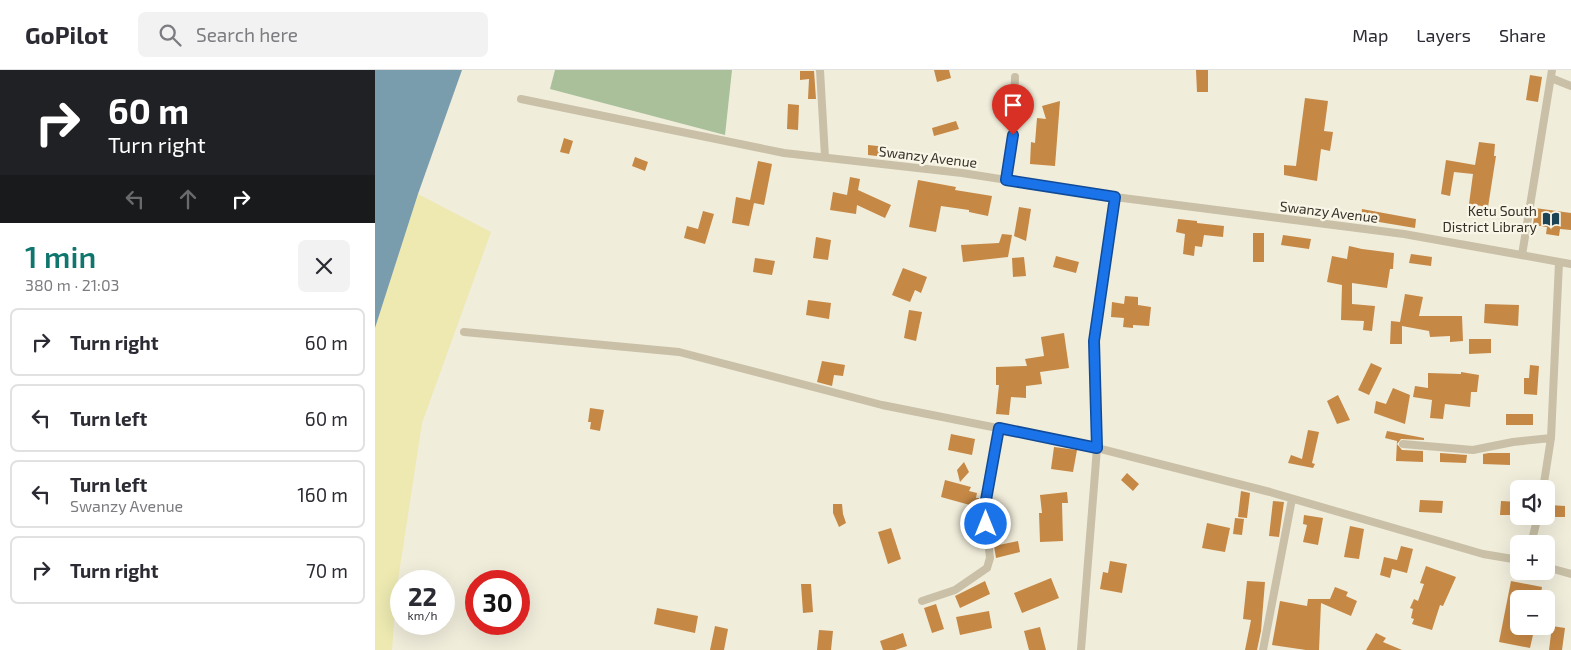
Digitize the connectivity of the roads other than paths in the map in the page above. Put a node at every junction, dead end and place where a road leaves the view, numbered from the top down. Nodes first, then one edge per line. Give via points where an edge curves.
1 (820, 70) edge
2 (1551, 74) edge
3 (1015, 77) dead end
4 (1571, 86) edge
5 (521, 99) dead end
6 (825, 157) junction
7 (1006, 180) junction
8 (1115, 197) junction
9 (1522, 255) junction
10 (1559, 262) junction
11 (1571, 264) edge
12 (464, 332) dead end
13 (999, 428) junction
14 (1551, 438) junction
15 (1403, 444) dead end
16 (1097, 448) junction
17 (1544, 480) edge
18 (1292, 499) junction
19 (1510, 558) edge
20 (1555, 570) edge
21 (1571, 574) edge
22 (922, 601) dead end
23 (1081, 650) edge
24 (1263, 650) edge

1 - 6 street
2 - 4 street
2 - 9 street
3 - 7 street via 1013,135
5 - 6 street, Swanzy Avenue via 784,153
6 - 7 street, Swanzy Avenue
7 - 8 street, Swanzy Avenue
8 - 9 street, Swanzy Avenue via 1403,234
8 - 16 street via 1094,341
9 - 10 street, Swanzy Avenue
10 - 11 street, Swanzy Avenue
10 - 14 street
12 - 13 street via 679,352 882,405
13 - 16 street
13 - 22 street via 986,500 990,558 987,568 955,590
14 - 15 street via 1473,450
14 - 17 street
16 - 18 street
16 - 23 street
18 - 19 street via 1483,554
18 - 24 street
20 - 21 street

